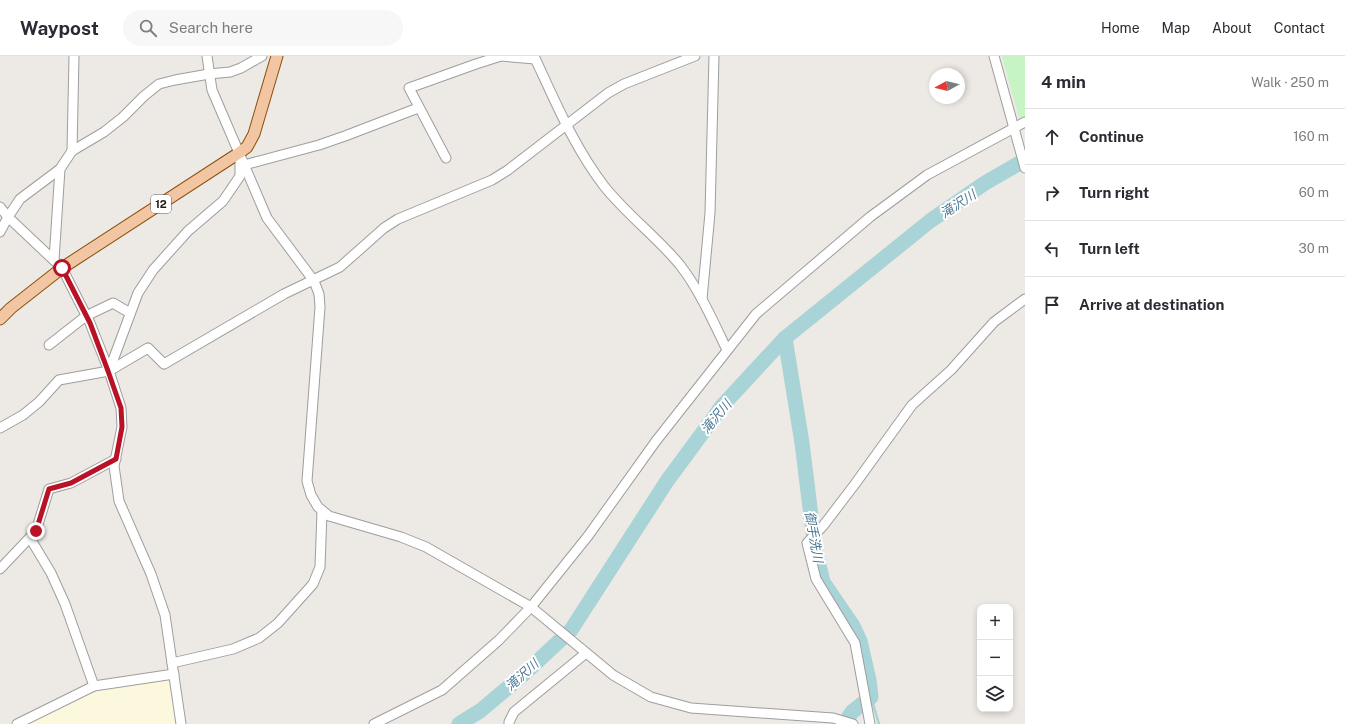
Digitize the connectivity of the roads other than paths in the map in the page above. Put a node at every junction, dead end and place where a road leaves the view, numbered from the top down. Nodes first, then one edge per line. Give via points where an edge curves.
1 (74, 56) edge
2 (207, 56) edge
3 (262, 56) edge
4 (277, 56) edge
5 (694, 56) edge
6 (714, 56) edge
7 (994, 56) edge
8 (535, 58) edge
9 (209, 74) junction
10 (418, 108) junction
11 (1025, 122) edge
12 (566, 126) junction
13 (1015, 130) junction
14 (72, 151) junction
15 (239, 154) junction
16 (446, 158) dead end
17 (244, 166) junction
18 (1025, 168) edge
19 (60, 169) junction
20 (0, 207) edge
21 (8, 217) junction
22 (0, 232) edge
23 (58, 264) junction
24 (314, 281) junction
25 (702, 299) junction
26 (1025, 299) edge
27 (130, 313) junction
28 (86, 316) junction
29 (0, 319) edge
30 (49, 345) dead end
31 (727, 350) junction
32 (108, 371) junction
33 (0, 428) edge
34 (116, 459) junction
35 (322, 510) junction
36 (30, 538) junction
37 (0, 569) edge
38 (530, 607) junction
39 (582, 650) junction
40 (172, 663) junction
41 (174, 674) junction
42 (94, 686) junction
43 (17, 724) edge
44 (181, 724) edge
45 (374, 724) edge
46 (509, 724) edge
47 (853, 724) edge
48 (870, 724) edge

1 - 14 street
2 - 9 street
3 - 9 street via 230,72
4 - 15 main road, 12 via 254,134 247,147
5 - 12 street via 624,84 608,93
6 - 25 street via 710,213
7 - 13 street
8 - 10 street via 501,56 409,88
8 - 12 street
9 - 14 street via 160,84 104,132
9 - 15 street via 212,90
10 - 16 street
10 - 17 street via 319,145
11 - 13 street
12 - 24 street via 492,180 389,225 340,267
12 - 25 street via 604,186 680,266
13 - 18 street
13 - 31 street via 927,175 870,217 756,314
14 - 19 street
15 - 17 street
15 - 23 main road, 12
15 - 27 street via 240,176 223,201 188,231 153,270 138,293
17 - 24 street via 267,218
19 - 21 street via 20,199
19 - 23 street
20 - 21 street
21 - 22 street
21 - 23 street
23 - 28 street
23 - 29 main road, 12
24 - 32 street via 284,294 164,364 148,348
24 - 35 street via 320,307 307,481 311,495
25 - 31 street
26 - 48 street via 994,322 951,370 912,405 807,544 816,579 855,643
27 - 28 street via 113,303
27 - 32 street
28 - 30 street
28 - 32 street
31 - 38 street via 656,441 588,536
32 - 33 street via 59,380 39,402
32 - 34 street via 121,408 122,427
34 - 36 street via 71,483 49,489 36,531
34 - 40 street via 114,466 120,501 152,574 165,615
35 - 38 street via 329,516 426,547
35 - 40 street via 320,567 314,584 278,623 259,638 233,649
36 - 37 street
36 - 42 street via 61,594
38 - 39 street
38 - 45 street via 499,640 442,690
39 - 46 street via 514,712
39 - 47 street via 612,675 651,697 691,708 833,718
40 - 41 street
41 - 42 street
41 - 44 street
42 - 43 street

